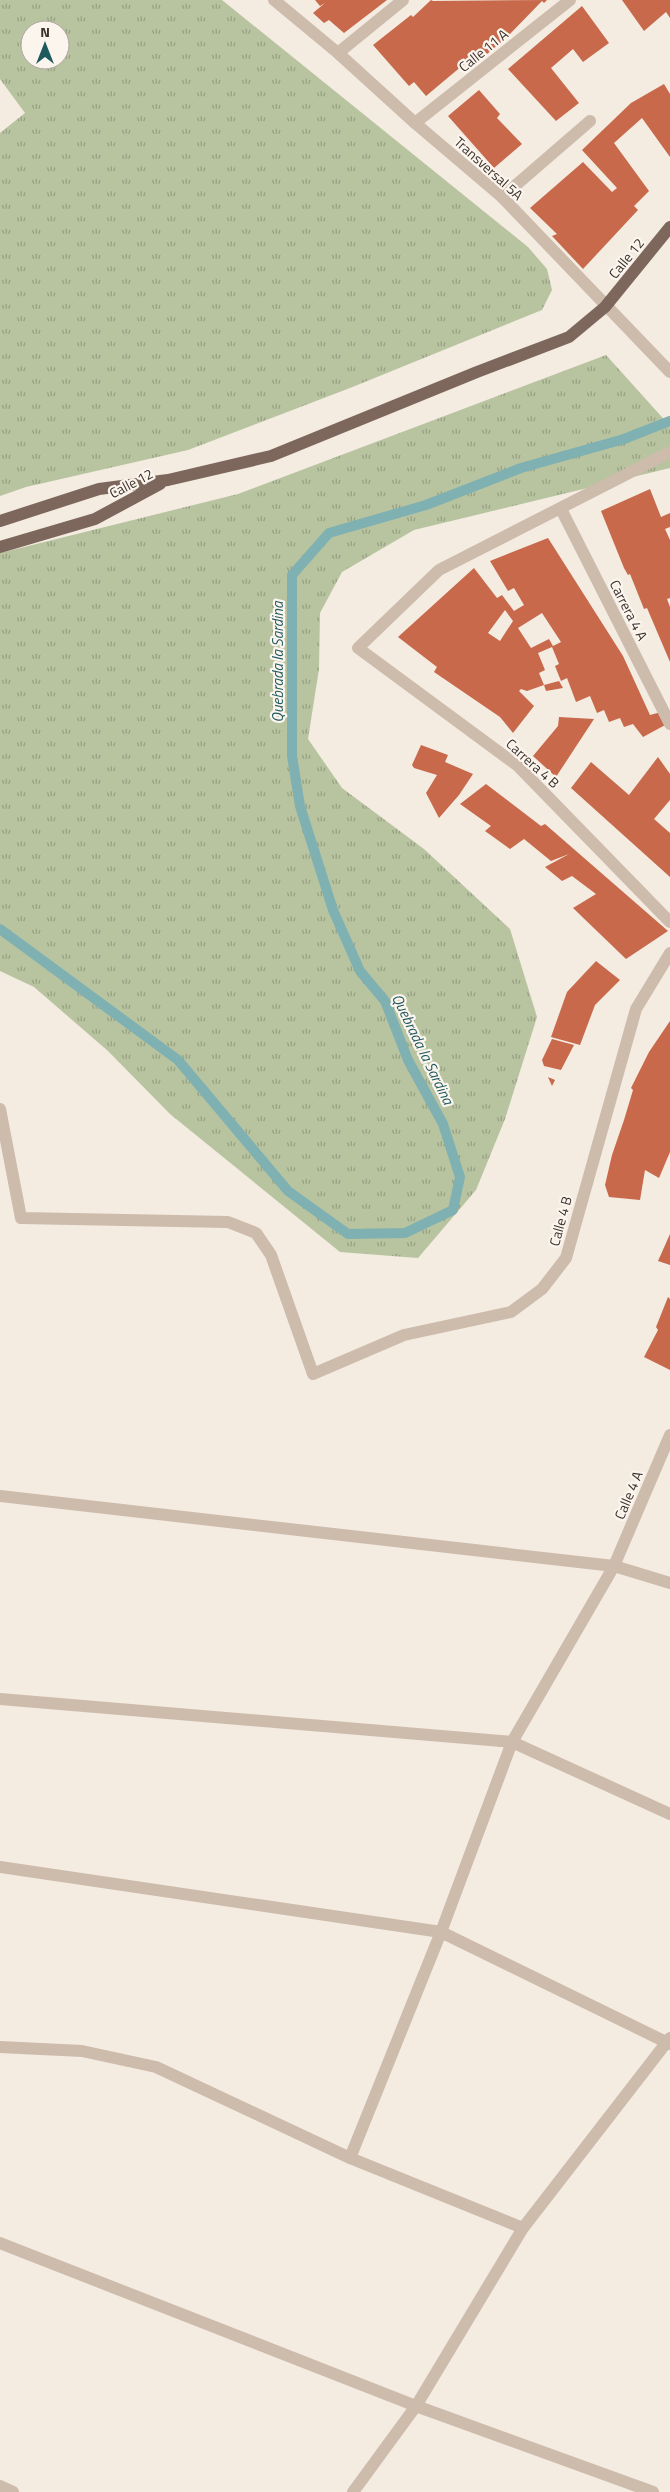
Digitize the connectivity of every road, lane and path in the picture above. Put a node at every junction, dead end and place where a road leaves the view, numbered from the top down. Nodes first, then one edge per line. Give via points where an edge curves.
1 (274, 0) edge
2 (404, 0) edge
3 (570, 0) edge
4 (338, 53) junction
5 (590, 121) dead end
6 (415, 124) junction
7 (502, 197) junction
8 (670, 228) edge
9 (605, 307) junction
10 (670, 372) edge
11 (670, 452) edge
12 (168, 480) junction
13 (561, 509) junction
14 (0, 521) edge
15 (0, 547) edge
16 (670, 724) edge
17 (670, 922) edge
18 (670, 953) edge
19 (0, 1110) edge
20 (670, 1435) edge
21 (0, 1496) edge
22 (614, 1566) junction
23 (670, 1583) edge
24 (0, 1699) edge
25 (512, 1742) junction
26 (670, 1814) edge
27 (0, 1867) edge
28 (441, 1932) junction
29 (668, 2041) edge
30 (0, 2047) edge
31 (350, 2158) junction
32 (523, 2228) junction
33 (0, 2243) edge
34 (416, 2406) junction
35 (0, 2486) edge
36 (14, 2492) edge
37 (353, 2492) edge
38 (653, 2492) edge

1 - 4 street, Transversal 5A
2 - 4 street
3 - 6 street, Calle 11 A
4 - 6 street, Transversal 5A
5 - 7 street
6 - 7 street, Transversal 5A
7 - 9 street, Transversal 5A
8 - 9 main road, Calle 12
9 - 10 street, Transversal 5A
9 - 12 main road, Calle 12 via 569,337 271,456
11 - 13 street
12 - 14 main road, Calle 12 via 99,489
12 - 15 main road, Calle 12 via 95,520
13 - 16 street, Carrera 4 A
13 - 17 street, Carrera 4 B via 439,570 358,648 518,766
18 - 19 street, Calle 4 B via 636,1009 566,1258 542,1289 511,1312 404,1335 313,1374 271,1255 256,1233 228,1222 21,1218
20 - 22 street, Calle 4 A
21 - 22 street
22 - 23 street
22 - 25 street, Calle 4 A
24 - 25 street
25 - 26 street
25 - 28 street, Calle 4 A
27 - 28 street
28 - 29 street
28 - 31 street, Calle 4 A
29 - 32 street
30 - 31 street via 82,2051 156,2067
31 - 32 street
32 - 34 street
33 - 34 street
34 - 37 street
34 - 38 street
35 - 36 street

